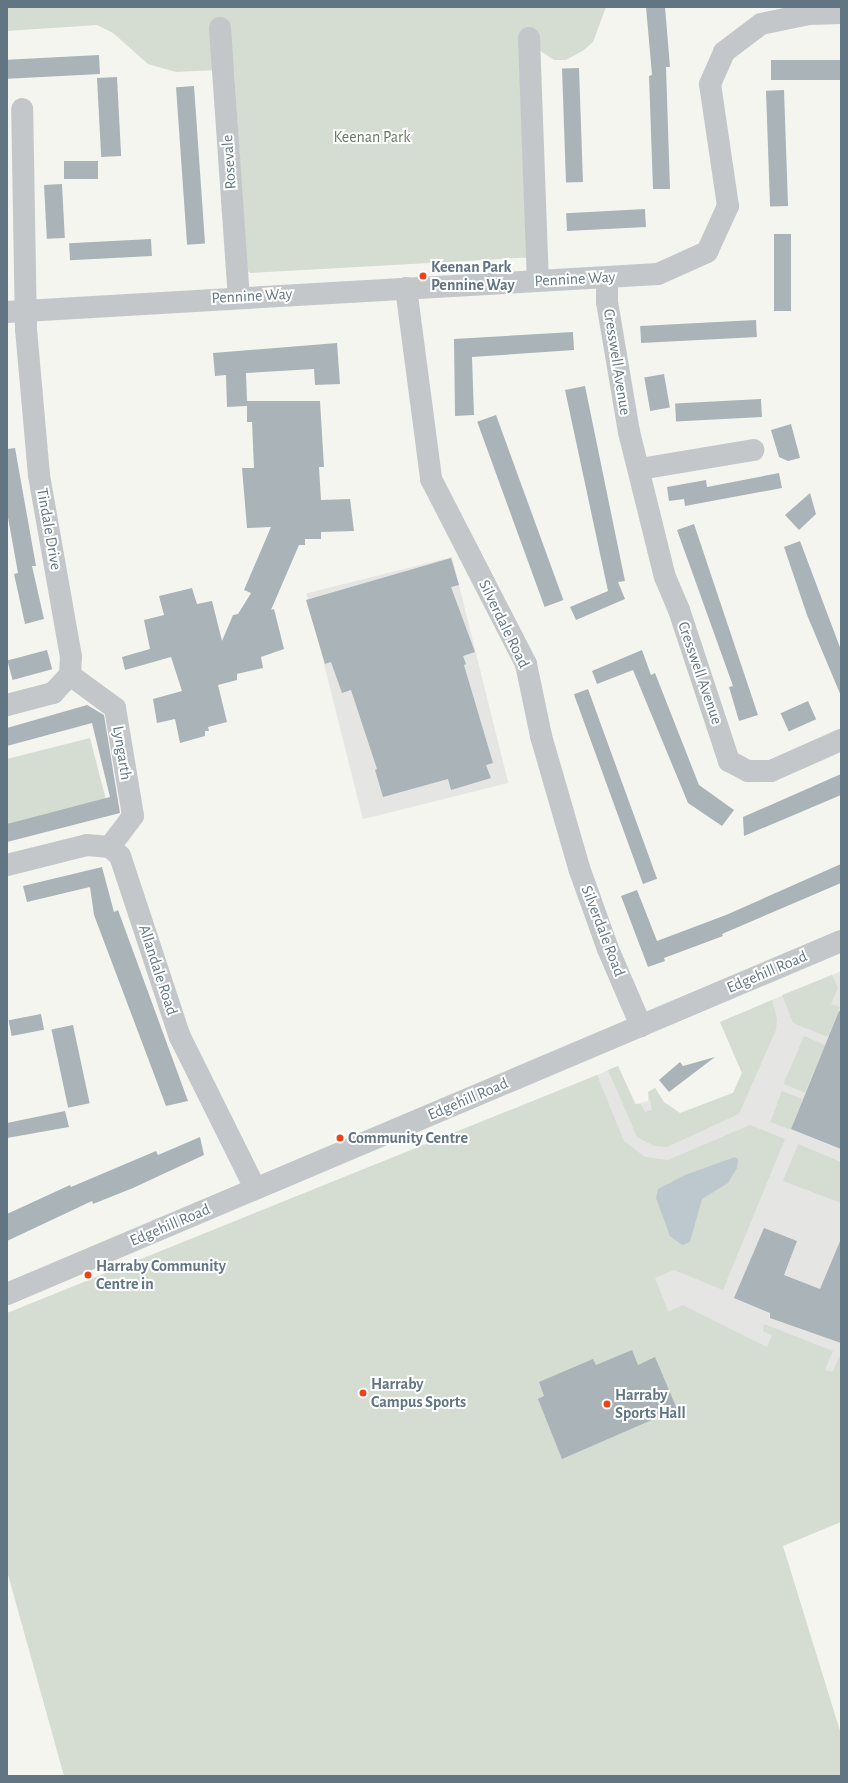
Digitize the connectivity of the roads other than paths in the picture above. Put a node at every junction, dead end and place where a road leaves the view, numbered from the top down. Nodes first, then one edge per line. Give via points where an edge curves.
1 (841, 13) edge
2 (220, 28) dead end
3 (529, 38) dead end
4 (22, 109) dead end
5 (607, 278) junction
6 (538, 281) junction
7 (406, 288) junction
8 (239, 297) junction
9 (16, 311) edge
10 (753, 450) dead end
11 (640, 469) junction
12 (70, 675) junction
13 (7, 704) edge
14 (841, 740) edge
15 (110, 847) junction
16 (7, 865) edge
17 (841, 941) edge
18 (641, 1026) junction
19 (255, 1188) junction
20 (7, 1294) edge

1 - 5 street, Pennine Way via 809,14 761,24 724,52 710,84 728,206 707,252 658,274
2 - 8 street, Rosevale
3 - 6 street
4 - 9 street, Tindale Drive
5 - 6 street, Pennine Way
5 - 11 street, Cresswell Avenue via 607,302 629,432
6 - 7 street, Pennine Way
7 - 8 street, Pennine Way
7 - 18 street, Silverdale Road via 431,479 526,664 541,736 579,868 608,949
8 - 9 street, Pennine Way
9 - 12 street, Tindale Drive via 39,475 71,657
10 - 11 street
11 - 14 street, Cresswell Avenue via 665,577 729,761 748,771 771,771
12 - 13 street via 53,693
12 - 15 street, Lyngarth via 115,708 133,816
15 - 16 street via 87,845
15 - 19 street, Allandale Road via 120,856 180,1037
17 - 18 street, Edgehill Road
18 - 19 street, Edgehill Road
19 - 20 street, Edgehill Road

